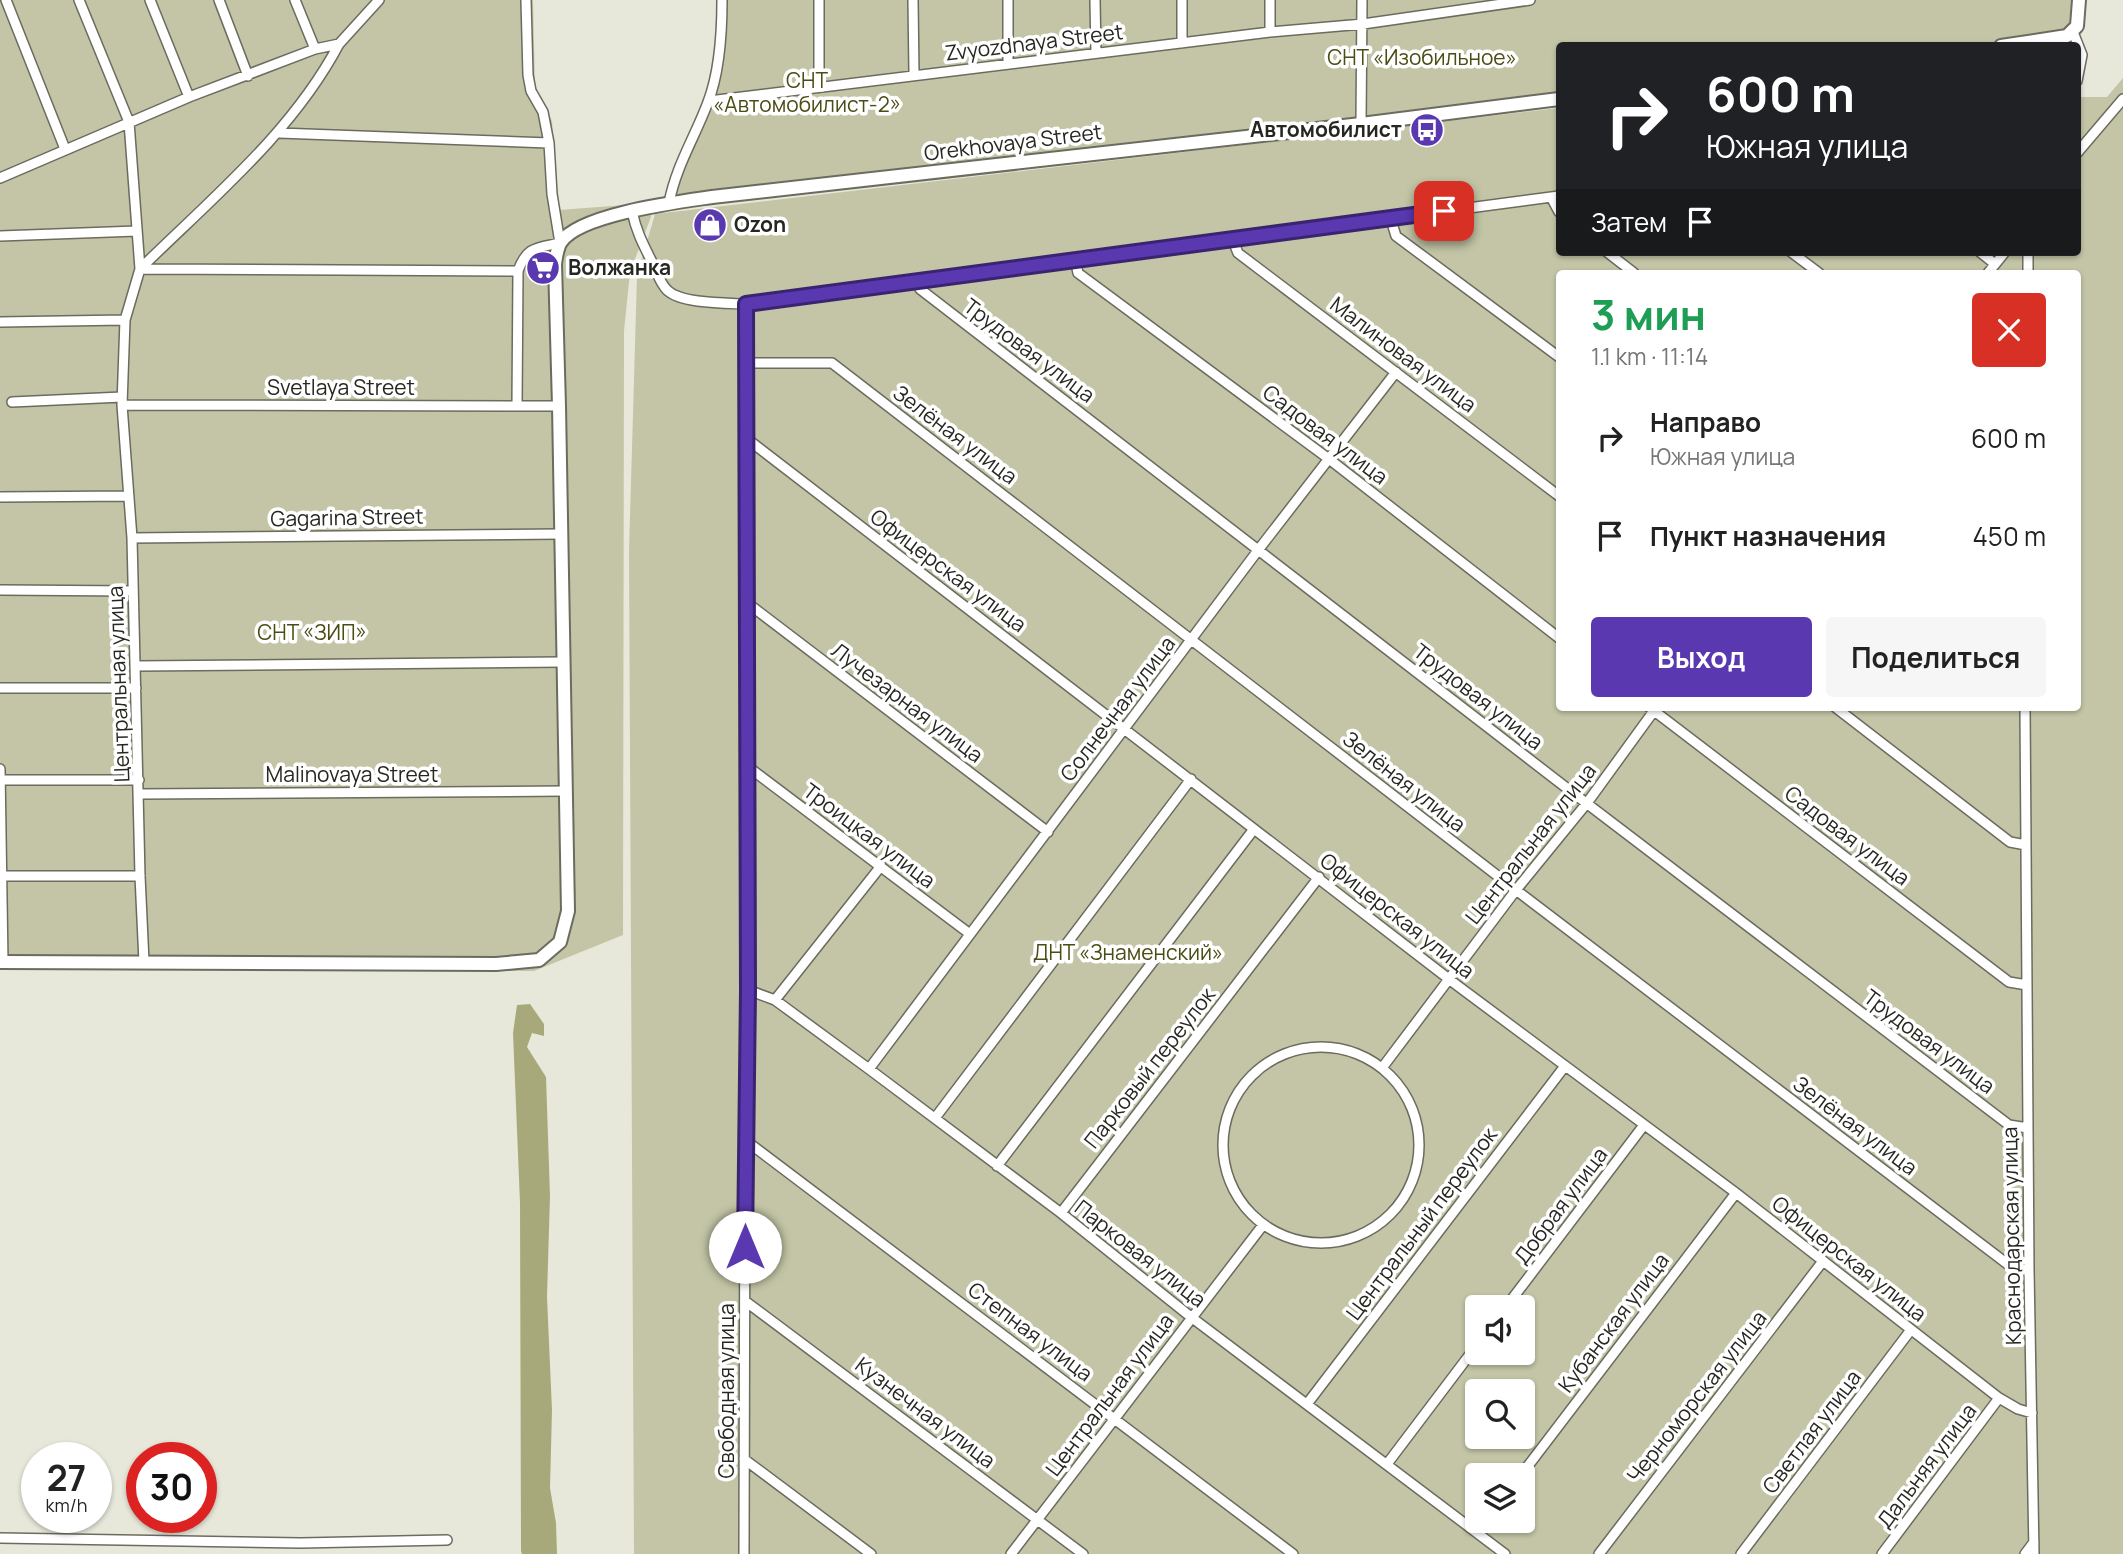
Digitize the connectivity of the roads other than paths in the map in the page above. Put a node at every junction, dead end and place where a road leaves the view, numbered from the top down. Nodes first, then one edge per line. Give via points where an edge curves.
1 (6, 0) edge
2 (79, 0) edge
3 (150, 0) edge
4 (219, 0) edge
5 (295, 0) edge
6 (379, 0) edge
7 (526, 0) edge
8 (818, 0) edge
9 (913, 0) edge
10 (1008, 0) edge
11 (1095, 0) edge
12 (1182, 0) edge
13 (1270, 0) edge
14 (1363, 0) edge
15 (1452, 0) edge
16 (1530, 0) edge
17 (2079, 0) edge
18 (721, 1) edge
19 (1452, 12) junction
20 (1363, 24) junction
21 (1270, 32) junction
22 (2069, 38) edge
23 (1182, 43) junction
24 (340, 44) junction
25 (315, 49) junction
26 (1096, 53) junction
27 (1008, 64) junction
28 (914, 74) junction
29 (248, 76) junction
30 (819, 87) junction
31 (189, 97) junction
32 (1556, 99) edge
33 (2123, 99) edge
34 (709, 101) junction
35 (129, 122) junction
36 (1361, 124) junction
37 (279, 133) junction
38 (549, 143) junction
39 (2081, 148) edge
40 (65, 149) junction
41 (0, 178) edge
42 (1555, 196) edge
43 (669, 203) junction
44 (632, 211) junction
45 (1390, 217) junction
46 (137, 231) junction
47 (0, 236) edge
48 (1231, 238) junction
49 (560, 243) junction
50 (1612, 256) edge
51 (1796, 256) edge
52 (1985, 256) edge
53 (2002, 256) edge
54 (1075, 260) junction
55 (1995, 264) junction
56 (141, 269) junction
57 (1630, 270) edge
58 (1815, 270) edge
59 (1991, 270) edge
60 (518, 271) junction
61 (917, 281) junction
62 (746, 304) junction
63 (125, 320) junction
64 (0, 322) edge
65 (1556, 355) edge
66 (746, 363) junction
67 (1396, 372) junction
68 (122, 401) junction
69 (12, 402) dead end
70 (517, 406) junction
71 (559, 407) junction
72 (746, 438) junction
73 (1329, 459) junction
74 (1556, 494) edge
75 (129, 496) junction
76 (0, 497) edge
77 (561, 534) junction
78 (132, 538) junction
79 (1259, 549) junction
80 (0, 590) edge
81 (133, 591) junction
82 (746, 602) junction
83 (1556, 636) edge
84 (1192, 639) junction
85 (564, 663) junction
86 (136, 666) junction
87 (0, 688) edge
88 (136, 688) junction
89 (1651, 711) edge
90 (1657, 711) edge
91 (1840, 711) edge
92 (2025, 711) edge
93 (1125, 729) junction
94 (747, 766) junction
95 (0, 769) edge
96 (1191, 779) junction
97 (0, 780) edge
98 (139, 780) junction
99 (565, 791) junction
100 (139, 794) junction
101 (1587, 803) junction
102 (1254, 829) junction
103 (1048, 832) junction
104 (2026, 845) junction
105 (880, 866) junction
106 (0, 876) edge
107 (139, 876) junction
108 (1318, 877) junction
109 (1516, 890) junction
110 (970, 934) junction
111 (2, 962) edge
112 (144, 962) junction
113 (1450, 979) junction
114 (2027, 985) junction
115 (748, 990) junction
116 (775, 1000) junction
117 (1565, 1066) junction
118 (1382, 1068) junction
119 (869, 1069) junction
120 (934, 1118) junction
121 (1644, 1125) junction
122 (2028, 1128) junction
123 (745, 1140) junction
124 (997, 1166) junction
125 (1736, 1193) junction
126 (1060, 1213) junction
127 (1263, 1225) junction
128 (1823, 1262) junction
129 (2029, 1270) junction
130 (1515, 1295) edge
131 (745, 1301) junction
132 (1191, 1317) junction
133 (1910, 1331) junction
134 (1465, 1361) edge
135 (1999, 1398) junction
136 (1307, 1404) junction
137 (2032, 1413) junction
138 (1114, 1418) junction
139 (744, 1459) junction
140 (1530, 1463) edge
141 (1387, 1464) junction
142 (1037, 1519) junction
143 (1465, 1523) edge
144 (1478, 1533) edge
145 (0, 1538) edge
146 (447, 1540) dead end
147 (2034, 1542) junction
148 (301, 1543) junction
149 (301, 1554) edge
150 (744, 1554) edge
151 (871, 1554) edge
152 (1011, 1554) edge
153 (1083, 1554) edge
154 (1293, 1554) edge
155 (1505, 1554) edge
156 (1599, 1554) edge
157 (1741, 1554) edge
158 (1882, 1554) edge
159 (2025, 1554) edge
160 (2034, 1554) edge

1 - 40 street
2 - 35 street
3 - 31 street
4 - 29 street
5 - 25 street
6 - 24 street
7 - 38 street via 528,75 531,91 544,112
8 - 30 street
9 - 28 street
10 - 27 street
11 - 26 street
12 - 23 street
13 - 21 street
14 - 20 street
15 - 19 street
16 - 19 street, Zvyozdnaya Street
17 - 22 street via 2077,26
18 - 34 street via 720,44
19 - 20 street, Zvyozdnaya Street
20 - 21 street, Zvyozdnaya Street
20 - 36 street
21 - 23 street, Zvyozdnaya Street
23 - 26 street, Zvyozdnaya Street
24 - 25 street
24 - 37 street
25 - 29 street
26 - 27 street, Zvyozdnaya Street
27 - 28 street, Zvyozdnaya Street
28 - 30 street, Zvyozdnaya Street
29 - 31 street
30 - 34 street, Zvyozdnaya Street
31 - 35 street
32 - 36 street, Orekhovaya Street
33 - 39 street
34 - 43 street via 673,181
35 - 40 street
35 - 46 street
36 - 43 street, Orekhovaya Street
37 - 38 street
37 - 56 street
38 - 49 street
40 - 41 street
42 - 45 street
43 - 44 street, Orekhovaya Street
44 - 49 street, Orekhovaya Street via 578,228
44 - 62 street via 637,236 669,293 693,300
45 - 48 street
45 - 65 street via 1396,236
46 - 47 street
46 - 56 street
48 - 54 street
48 - 67 street, Малиновая улица via 1238,253
49 - 60 street via 531,249
49 - 71 street via 555,264
50 - 57 street
51 - 58 street
52 - 55 street
53 - 55 street
54 - 61 street
54 - 73 street, Садовая улица via 1078,273
55 - 59 street
56 - 60 street
56 - 63 street, Центральная улица
60 - 70 street
61 - 62 street
61 - 79 street, Трудовая улица via 920,289
62 - 66 street, Свободная улица
63 - 64 street
63 - 68 street, Центральная улица
66 - 72 street, Свободная улица
66 - 84 street, Зелёная улица via 832,363
67 - 73 street, Солнечная улица
67 - 74 street, Малиновая улица
68 - 69 street, Svetlaya Street
68 - 70 street, Svetlaya Street
68 - 75 street, Центральная улица
70 - 71 street, Svetlaya Street
71 - 77 street
72 - 82 street, Свободная улица
72 - 93 street, Офицерская улица
73 - 79 street, Солнечная улица
73 - 83 street, Садовая улица
75 - 76 street
75 - 78 street, Центральная улица
77 - 78 street, Gagarina Street
77 - 85 street
78 - 81 street, Центральная улица
79 - 84 street, Солнечная улица
79 - 101 street, Трудовая улица
80 - 81 street
81 - 86 street, Центральная улица
82 - 94 street, Свободная улица
82 - 103 street, Лучезарная улица
84 - 93 street, Солнечная улица
84 - 109 street, Зелёная улица
85 - 86 street
85 - 99 street
86 - 88 street, Центральная улица
87 - 88 street
88 - 98 street, Центральная улица
89 - 101 street, Центральная улица
90 - 114 street, Садовая улица via 2009,982
91 - 104 street via 2010,842
92 - 104 street, Краснодарская улица
93 - 96 street, Офицерская улица
93 - 103 street, Солнечная улица
94 - 105 street, Троицкая улица
94 - 115 street, Свободная улица
95 - 97 street
96 - 102 street, Офицерская улица
96 - 120 street
97 - 98 street
97 - 106 street
98 - 100 street, Центральная улица
99 - 100 street, Malinovaya Street
99 - 112 street via 568,911 560,942 539,960 496,964
100 - 107 street, Центральная улица
101 - 109 street, Центральная улица
101 - 122 street, Трудовая улица via 2009,1125
102 - 108 street, Офицерская улица
102 - 124 street
103 - 110 street, Солнечная улица
104 - 114 street, Краснодарская улица
105 - 110 street, Троицкая улица
105 - 116 street
106 - 107 street
106 - 111 street
107 - 112 street, Центральная улица
108 - 113 street, Офицерская улица
108 - 126 street, Парковый переулок
109 - 113 street, Центральная улица
109 - 129 street, Зелёная улица via 2014,1269
110 - 119 street, Солнечная улица
111 - 112 street
113 - 117 street, Офицерская улица
113 - 118 street, Центральная улица
114 - 122 street, Краснодарская улица
115 - 116 street, Парковая улица
115 - 123 street, Свободная улица
116 - 119 street, Парковая улица
117 - 121 street, Офицерская улица
117 - 136 street, Центральный переулок
118 - 127 street via 1408,1099 1418,1129 1419,1161 1409,1191 1390,1216 1364,1234 1333,1243 1302,1242
118 - 127 street via 1346,1050 1317,1047 1288,1052 1262,1066 1241,1086 1227,1112 1222,1141 1225,1170 1237,1198
119 - 120 street, Парковая улица
120 - 124 street, Парковая улица
121 - 125 street, Офицерская улица
121 - 130 street, Добрая улица
122 - 129 street, Краснодарская улица
123 - 131 street, Свободная улица
123 - 138 street, Степная улица
124 - 126 street, Парковая улица
125 - 128 street, Офицерская улица
125 - 140 street, Кубанская улица
126 - 132 street, Парковая улица
127 - 132 street, Центральная улица
128 - 133 street, Офицерская улица
128 - 156 street, Черноморская улица
129 - 137 street, Краснодарская улица
131 - 139 street, Свободная улица
131 - 142 street, Кузнечная улица
132 - 136 street, Парковая улица
132 - 138 street, Центральная улица
133 - 135 street, Офицерская улица
133 - 157 street, Светлая улица
134 - 141 street
135 - 137 street, Офицерская улица
135 - 158 street, Дальняя улица
136 - 141 street, Парковая улица
137 - 147 street, Краснодарская улица
138 - 142 street, Центральная улица
138 - 154 street, Степная улица
139 - 150 street, Свободная улица
139 - 151 street
141 - 143 street, Парковая улица
142 - 152 street, Центральная улица
142 - 153 street, Кузнечная улица
144 - 155 street, Парковая улица
145 - 148 street
146 - 148 street
147 - 159 street
147 - 160 street, Краснодарская улица
148 - 149 street

